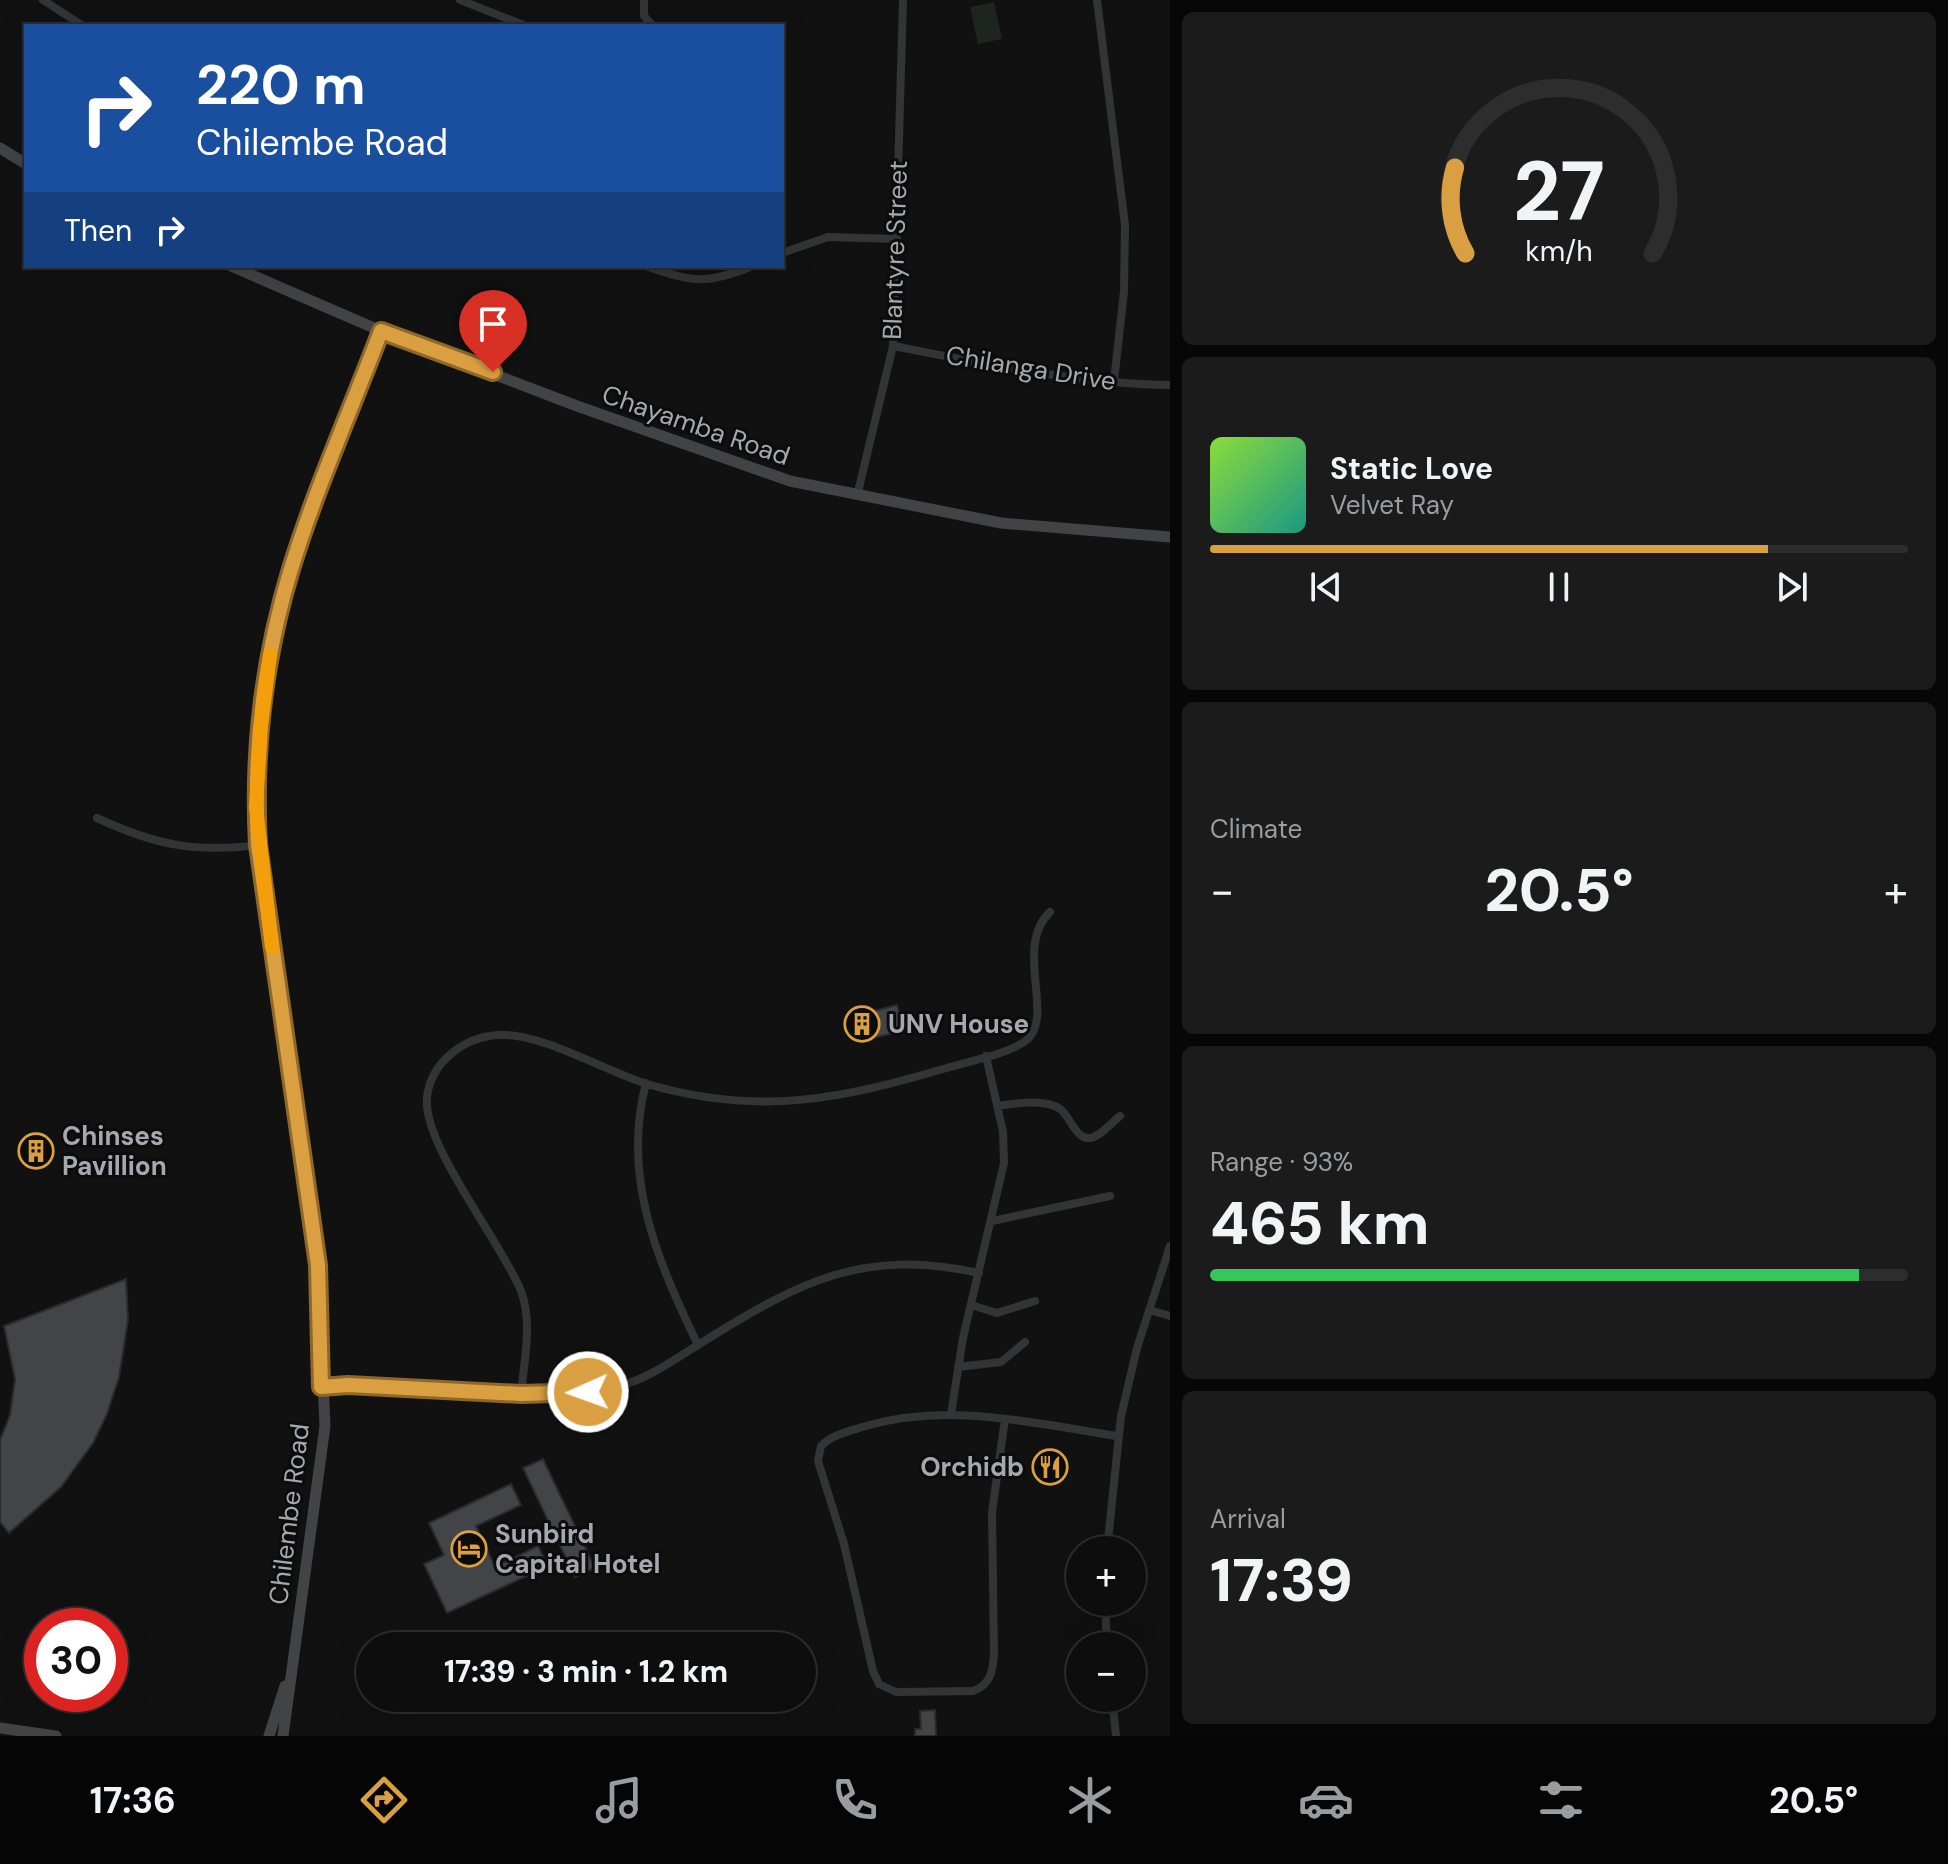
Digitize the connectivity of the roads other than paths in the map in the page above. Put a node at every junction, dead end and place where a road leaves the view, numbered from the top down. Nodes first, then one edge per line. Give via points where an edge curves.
1 (43, 0) edge
2 (460, 0) edge
3 (644, 0) edge
4 (903, 0) edge
5 (1097, 0) edge
6 (80, 24) edge
7 (521, 24) edge
8 (651, 24) edge
9 (0, 148) edge
10 (24, 163) edge
11 (897, 239) junction
12 (784, 252) edge
13 (236, 268) edge
14 (652, 268) edge
15 (745, 268) edge
16 (381, 331) junction
17 (893, 346) junction
18 (1114, 381) junction
19 (1170, 385) edge
20 (857, 496) junction
21 (1170, 537) edge
22 (97, 818) dead end
23 (258, 845) junction
24 (1050, 912) dead end
25 (986, 1056) junction
26 (646, 1083) junction
27 (998, 1106) junction
28 (1120, 1116) dead end
29 (1110, 1196) dead end
30 (992, 1221) junction
31 (1170, 1246) edge
32 (979, 1273) junction
33 (1035, 1301) dead end
34 (971, 1305) junction
35 (1149, 1310) junction
36 (1170, 1316) edge
37 (1025, 1342) dead end
38 (698, 1345) junction
39 (958, 1367) junction
40 (321, 1387) junction
41 (521, 1394) junction
42 (951, 1414) junction
43 (1005, 1419) junction
44 (1117, 1436) junction
45 (1108, 1536) edge
46 (290, 1670) junction
47 (1113, 1712) edge
48 (0, 1728) edge
49 (56, 1736) edge
50 (269, 1736) edge
51 (283, 1736) edge
52 (1116, 1736) edge

1 - 6 street
2 - 7 street
3 - 8 street via 644,16
4 - 11 street, Blantyre Street
5 - 18 street via 1125,225
9 - 10 main road
11 - 12 street via 828,237
11 - 17 street, Blantyre Street
13 - 16 main road, Chayamba Road
14 - 15 street via 701,281
16 - 20 main road, Chayamba Road via 749,468
16 - 23 main road, Chilembe Road via 305,529 281,607 261,726
17 - 18 street, Chilanga Drive
17 - 20 street, Blantyre Street
18 - 19 street, Chilanga Drive
20 - 21 main road, Chayamba Road via 1001,523
22 - 23 street via 179,848
23 - 40 main road, Chilembe Road via 318,1265
24 - 25 street via 1034,933 1036,1027 1025,1041
25 - 26 street via 818,1100 716,1100
25 - 27 street
26 - 38 street via 636,1139 642,1202 654,1246
26 - 41 street via 527,1038 499,1035 459,1047 429,1086 430,1128 521,1292 527,1328
27 - 28 street via 1055,1107 1088,1139
27 - 30 street via 1004,1152
29 - 30 street
30 - 32 street
31 - 35 street
32 - 34 street
32 - 38 street via 940,1265 844,1271 793,1289
33 - 34 street via 997,1313
34 - 39 street
35 - 36 street
35 - 44 street
37 - 39 street via 1001,1362
38 - 41 street via 624,1385
39 - 42 street
40 - 41 street
40 - 46 main road, Chilembe Road via 321,1467
42 - 43 street
42 - 43 street via 879,1422 831,1437 818,1450 869,1657 879,1684 890,1691 973,1691 991,1676 992,1512
43 - 44 street
44 - 45 street
46 - 50 main road
46 - 51 main road
47 - 52 street
48 - 49 main road

